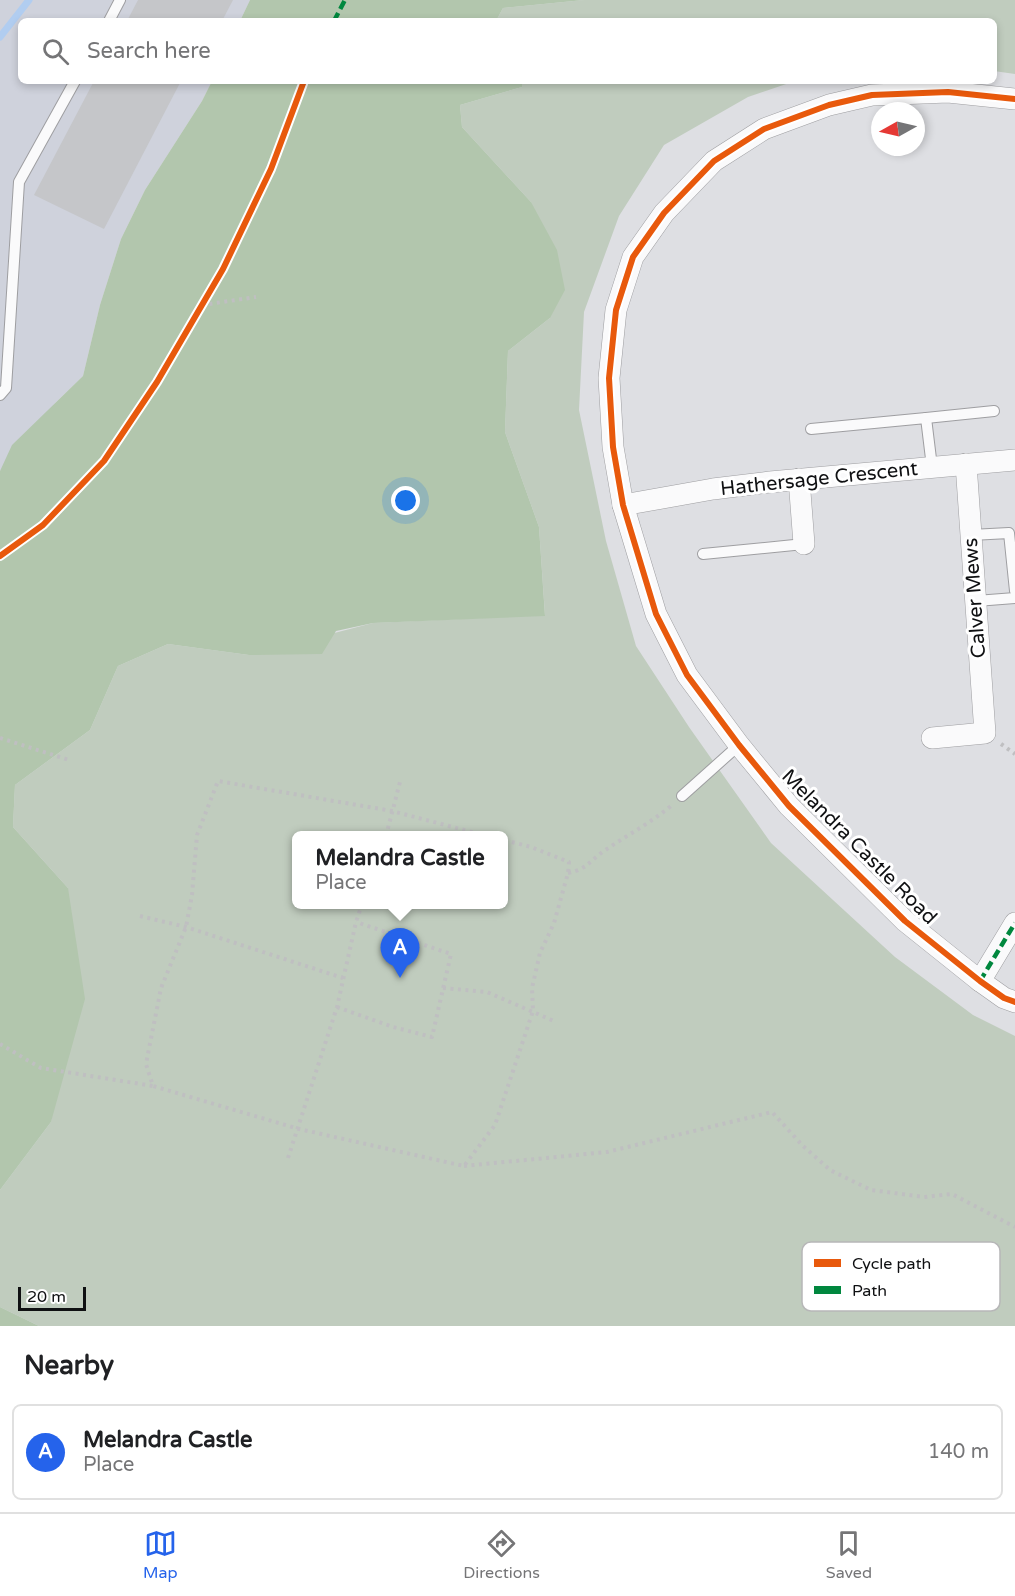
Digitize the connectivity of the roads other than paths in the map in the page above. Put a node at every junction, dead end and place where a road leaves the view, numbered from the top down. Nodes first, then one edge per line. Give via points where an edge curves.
1 (120, 0) edge
2 (111, 18) edge
3 (73, 84) edge
4 (1015, 99) edge
5 (0, 395) edge
6 (994, 411) dead end
7 (926, 418) junction
8 (811, 429) dead end
9 (1015, 459) edge
10 (966, 464) junction
11 (932, 467) junction
12 (799, 479) junction
13 (623, 505) junction
14 (971, 535) junction
15 (804, 544) joint
16 (703, 555) dead end
17 (1015, 591) edge
18 (1015, 598) edge
19 (976, 601) junction
20 (932, 738) dead end
21 (739, 744) junction
22 (682, 796) road end
23 (1015, 923) edge
24 (980, 981) junction
25 (1015, 1002) edge

1 - 2 lane
3 - 5 lane via 18,182 6,388
4 - 13 street, Melandra Castle Road via 948,92 872,95 829,105 764,129 714,161 664,213 633,257 616,310 609,378 613,447
6 - 7 lane
7 - 8 lane
7 - 11 lane
9 - 10 street, Hathersage Crescent
10 - 11 street, Hathersage Crescent
10 - 14 street, Calver Mews
11 - 12 street, Hathersage Crescent
12 - 13 street, Hathersage Crescent
12 - 15 street
13 - 21 street, Melandra Castle Road via 656,614 687,675
14 - 17 lane via 1009,533
14 - 19 street, Calver Mews
15 - 16 lane
18 - 19 lane
19 - 20 street, Calver Mews via 985,733
21 - 22 lane
21 - 24 street, Melandra Castle Road via 789,806 905,921
23 - 24 street
24 - 25 street, Melandra Castle Road

